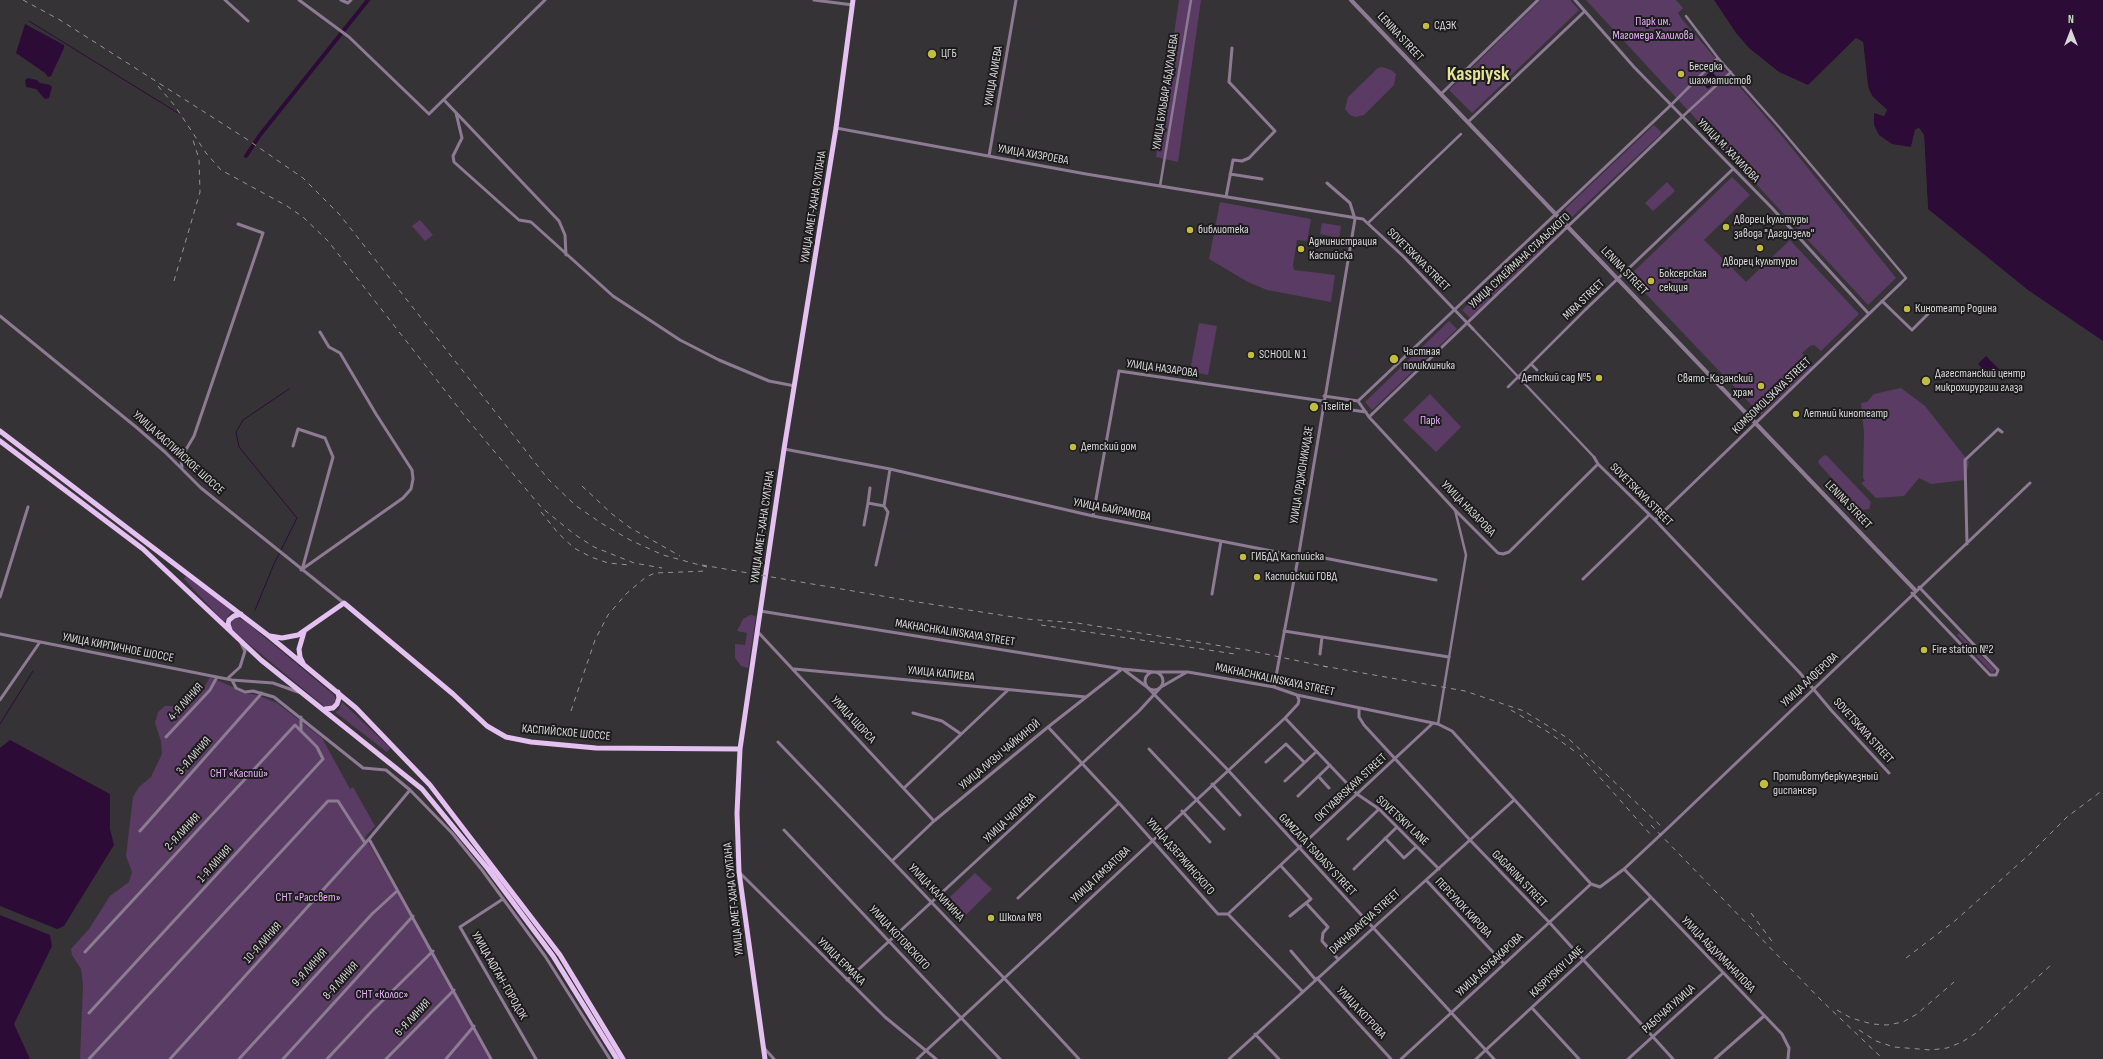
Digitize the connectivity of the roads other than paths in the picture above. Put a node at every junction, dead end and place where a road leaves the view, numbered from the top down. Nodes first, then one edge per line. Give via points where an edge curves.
1 (225, 0) edge
2 (299, 0) edge
3 (341, 0) edge
4 (545, 0) edge
5 (814, 0) edge
6 (1016, 0) edge
7 (1191, 0) edge
8 (1351, 0) edge
9 (1538, 0) edge
10 (1575, 0) edge
11 (350, 1) edge
12 (853, 2) edge
13 (1585, 11) junction
14 (1686, 16) dead end
15 (248, 21) dead end
16 (1232, 48) dead end
17 (1718, 58) junction
18 (1731, 72) junction
19 (1441, 94) junction
20 (444, 100) junction
21 (1670, 105) junction
22 (456, 113) junction
23 (1682, 117) junction
24 (1468, 122) junction
25 (836, 128) junction
26 (1461, 134) dead end
27 (989, 156) junction
28 (1733, 169) junction
29 (1230, 174) junction
30 (1262, 179) dead end
31 (1327, 183) dead end
32 (1160, 186) junction
33 (1226, 197) junction
34 (1555, 214) junction
35 (1355, 219) junction
36 (1368, 223) junction
37 (238, 224) dead end
38 (1568, 228) junction
39 (1377, 231) joint
40 (566, 255) junction
41 (1618, 280) junction
42 (1900, 284) joint
43 (1882, 301) junction
44 (1586, 309) joint
45 (1456, 310) junction
46 (1868, 314) junction
47 (1928, 314) dead end
48 (0, 316) edge
49 (1467, 323) junction
50 (1473, 329) joint
51 (320, 332) dead end
52 (1532, 365) junction
53 (1537, 370) dead end
54 (1518, 377) junction
55 (795, 386) junction
56 (1508, 387) dead end
57 (1324, 396) junction
58 (1323, 401) junction
59 (1358, 401) junction
60 (1322, 406) junction
61 (1366, 412) junction
62 (1369, 417) junction
63 (1756, 424) junction
64 (0, 431) edge
65 (2002, 432) dead end
66 (0, 441) edge
67 (293, 446) dead end
68 (784, 449) junction
69 (1594, 457) joint
70 (1598, 464) junction
71 (182, 468) junction
72 (890, 469) junction
73 (2030, 483) dead end
74 (870, 488) dead end
75 (868, 503) junction
76 (884, 506) junction
77 (28, 507) dead end
78 (1455, 510) junction
79 (1093, 516) junction
80 (1649, 516) junction
81 (1655, 520) junction
82 (864, 525) dead end
83 (1221, 541) junction
84 (1967, 544) junction
85 (1299, 553) junction
86 (876, 565) dead end
87 (301, 570) junction
88 (1583, 578) dead end
89 (1436, 580) dead end
90 (1916, 590) junction
91 (1212, 594) dead end
92 (0, 597) edge
93 (344, 604) junction
94 (760, 611) junction
95 (241, 614) junction
96 (230, 630) junction
97 (1284, 631) junction
98 (304, 632) junction
99 (758, 632) junction
100 (0, 634) edge
101 (270, 636) junction
102 (1322, 637) junction
103 (240, 640) junction
104 (40, 642) junction
105 (1320, 654) dead end
106 (1449, 656) junction
107 (306, 667) junction
108 (794, 668) junction
109 (1122, 669) junction
110 (1154, 672) junction
111 (1188, 672) junction
112 (218, 677) junction
113 (227, 679) junction
114 (232, 680) junction
115 (1147, 687) junction
116 (1161, 687) junction
117 (1274, 687) junction
118 (1814, 689) junction
119 (1008, 690) junction
120 (338, 692) junction
121 (262, 693) junction
122 (305, 694) junction
123 (1154, 695) junction
124 (1297, 695) junction
125 (1086, 697) junction
126 (0, 700) edge
127 (1359, 708) junction
128 (324, 709) junction
129 (913, 713) dead end
130 (301, 717) junction
131 (1285, 718) junction
132 (1433, 723) junction
133 (1438, 724) junction
134 (294, 725) joint
135 (1048, 727) junction
136 (301, 731) junction
137 (961, 734) junction
138 (166, 737) dead end
139 (778, 742) dead end
140 (740, 749) junction
141 (1149, 750) dead end
142 (1316, 752) junction
143 (1395, 758) junction
144 (1083, 762) junction
145 (1266, 762) dead end
146 (1304, 762) junction
147 (1330, 765) junction
148 (1227, 770) junction
149 (1889, 773) dead end
150 (1319, 777) junction
151 (1285, 781) dead end
152 (1212, 784) junction
153 (904, 788) junction
154 (1329, 788) dead end
155 (410, 790) junction
156 (1358, 794) junction
157 (1298, 796) dead end
158 (1196, 798) junction
159 (1514, 800) junction
160 (1119, 802) junction
161 (1379, 810) junction
162 (1182, 812) junction
163 (1240, 815) dead end
164 (934, 821) junction
165 (1397, 827) junction
166 (1224, 829) dead end
167 (784, 830) dead end
168 (140, 831) dead end
169 (1348, 838) dead end
170 (1385, 838) junction
171 (369, 839) junction
172 (1152, 839) junction
173 (1470, 840) junction
174 (1210, 842) dead end
175 (365, 843) junction
176 (1416, 847) junction
177 (1299, 848) junction
178 (892, 861) junction
179 (1281, 866) junction
180 (1354, 869) dead end
181 (1438, 869) junction
182 (1624, 869) junction
183 (739, 872) junction
184 (1426, 880) junction
185 (1591, 884) junction
186 (1600, 887) joint
187 (397, 891) junction
188 (1018, 898) dead end
189 (1650, 898) junction
190 (503, 899) junction
191 (932, 903) junction
192 (1306, 903) junction
193 (1228, 914) junction
194 (412, 916) junction
195 (1290, 916) dead end
196 (1549, 922) junction
197 (1372, 928) junction
198 (890, 942) junction
199 (433, 951) junction
200 (1291, 951) dead end
201 (85, 952) dead end
202 (1338, 959) junction
203 (1583, 961) junction
204 (1504, 964) junction
205 (1723, 974) junction
206 (1004, 978) junction
207 (1316, 979) junction
208 (847, 980) junction
209 (454, 990) junction
210 (1302, 991) junction
211 (1532, 1008) junction
212 (89, 1013) dead end
213 (1453, 1013) junction
214 (1764, 1016) junction
215 (961, 1018) junction
216 (474, 1026) junction
217 (1255, 1034) junction
218 (1652, 1037) junction
219 (764, 1048) junction
220 (926, 1050) junction
221 (1486, 1050) junction
222 (94, 1054) junction
223 (89, 1059) edge
224 (95, 1059) edge
225 (170, 1059) edge
226 (239, 1059) edge
227 (283, 1059) edge
228 (327, 1059) edge
229 (386, 1059) edge
230 (446, 1059) edge
231 (492, 1059) edge
232 (536, 1059) edge
233 (610, 1059) edge
234 (617, 1059) edge
235 (623, 1059) edge
236 (765, 1059) edge
237 (774, 1059) edge
238 (917, 1059) edge
239 (936, 1059) edge
240 (1000, 1059) edge
241 (1079, 1059) edge
242 (1229, 1059) edge
243 (1278, 1059) edge
244 (1391, 1059) edge
245 (1401, 1059) edge
246 (1476, 1059) edge
247 (1494, 1059) edge
248 (1579, 1059) edge
249 (1628, 1059) edge
250 (1673, 1059) edge
251 (1715, 1059) edge
252 (1788, 1059) edge

1 - 15 street
2 - 20 street via 349,37 429,114
3 - 11 street
4 - 20 street
5 - 12 street
6 - 27 street, УЛИЦА АЛИЕВА
7 - 32 street, УЛИЦА БУЛЬВАР АБДУЛЛАЕВА
8 - 19 street, LENINA STREET
9 - 19 street
10 - 13 street, УЛИЦА М. ХАЛИЛОВА
12 - 25 main road, УЛИЦА АМЕТ-ХАНА СУЛТАНА
13 - 21 street, УЛИЦА М. ХАЛИЛОВА
13 - 24 street
14 - 17 street
16 - 29 street via 1229,82 1275,131 1249,158 1242,161 1233,160
17 - 18 street
17 - 21 street
18 - 23 street
18 - 42 street via 1906,278
19 - 24 street, LENINA STREET
20 - 22 street
21 - 23 street, УЛИЦА М. ХАЛИЛОВА
21 - 34 street, УЛИЦА СУЛЕЙМАНА СТАЛЬСКОГО
22 - 40 street via 559,221 565,235
22 - 40 street via 462,138 453,156 454,162 519,220 531,222
23 - 28 street, УЛИЦА М. ХАЛИЛОВА
23 - 38 street, УЛИЦА СУЛЕЙМАНА СТАЛЬСКОГО
24 - 34 street, LENINA STREET
25 - 27 street, УЛИЦА ХИЗРОЕВА
25 - 55 main road, УЛИЦА АМЕТ-ХАНА СУЛТАНА
26 - 36 street
27 - 32 street, УЛИЦА ХИЗРОЕВА
28 - 41 street, MIRA STREET
28 - 46 street, УЛИЦА М. ХАЛИЛОВА
29 - 30 street
29 - 33 street
31 - 35 street via 1350,203
32 - 33 street, УЛИЦА ХИЗРОЕВА
33 - 35 street, УЛИЦА ХИЗРОЕВА
34 - 38 street, LENINA STREET
34 - 45 street, УЛИЦА СУЛЕЙМАНА СТАЛЬСКОГО
35 - 36 street, УЛИЦА ХИЗРОЕВА via 1363,219
35 - 57 street, УЛИЦА ОРДЖОНИКИДЗЕ
36 - 39 street, УЛИЦА ХИЗРОЕВА
37 - 71 street via 263,233 194,436 181,458
38 - 41 street, LENINA STREET
38 - 49 street, УЛИЦА СУЛЕЙМАНА СТАЛЬСКОГО
39 - 45 street, SOVETSKAYA STREET
40 - 55 street via 612,296 680,340 769,381
41 - 44 street, MIRA STREET
41 - 63 street, LENINA STREET
42 - 43 street, KOMSOMOLSKAYA STREET
43 - 46 street, KOMSOMOLSKAYA STREET
43 - 47 street via 1912,330
44 - 52 street, MIRA STREET
45 - 49 street, SOVETSKAYA STREET
45 - 59 street, УЛИЦА СУЛЕЙМАНА СТАЛЬСКОГО
46 - 63 street, KOMSOMOLSKAYA STREET
48 - 71 street, УЛИЦА КАСПИЙСКОЕ ШОССЕ
49 - 50 street, SOVETSKAYA STREET
49 - 62 street, УЛИЦА СУЛЕЙМАНА СТАЛЬСКОГО
50 - 54 street, SOVETSKAYA STREET
51 - 87 street via 329,348 340,353 412,470 413,479 411,489 403,498
52 - 53 street
52 - 54 street, MIRA STREET
54 - 56 street, MIRA STREET
54 - 69 street, SOVETSKAYA STREET
55 - 68 main road, УЛИЦА АМЕТ-ХАНА СУЛТАНА
57 - 58 street, УЛИЦА ОРДЖОНИКИДЗЕ
57 - 59 street
58 - 60 street, УЛИЦА ОРДЖОНИКИДЗЕ
58 - 79 street, УЛИЦА НАЗАРОВА via 1119,371
59 - 61 street, УЛИЦА НАЗАРОВА
60 - 61 street
60 - 85 street, УЛИЦА ОРДЖОНИКИДЗЕ
61 - 62 street, УЛИЦА НАЗАРОВА
62 - 78 street, УЛИЦА НАЗАРОВА
63 - 81 street, KOMSOMOLSKAYA STREET
63 - 90 street, LENINA STREET
64 - 95 main road
65 - 84 street via 1998,429 1965,460
66 - 96 main road via 143,549
67 - 87 street via 298,429 325,438 334,457
68 - 72 street, УЛИЦА БАЙРАМОВА
68 - 94 main road, УЛИЦА АМЕТ-ХАНА СУЛТАНА
69 - 70 street, SOVETSKAYA STREET
70 - 78 street, УЛИЦА НАЗАРОВА via 1509,552 1503,554 1498,553
70 - 80 street, SOVETSKAYA STREET
71 - 87 street, УЛИЦА КАСПИЙСКОЕ ШОССЕ via 201,488
72 - 76 street
72 - 79 street, УЛИЦА БАЙРАМОВА
73 - 84 street, УЛИЦА АЛФЕРОВА
74 - 75 street
75 - 76 street
75 - 82 street
76 - 86 street via 888,512
77 - 92 street
78 - 106 street via 1466,555
79 - 83 street, УЛИЦА БАЙРАМОВА
80 - 81 street, SOVETSKAYA STREET
80 - 88 street
81 - 118 street, SOVETSKAYA STREET
83 - 85 street, УЛИЦА БАЙРАМОВА via 1294,556
83 - 91 street
84 - 90 street, УЛИЦА АЛФЕРОВА
85 - 89 street, УЛИЦА БАЙРАМОВА
85 - 97 street, УЛИЦА ОРДЖОНИКИДЗЕ
87 - 93 street, УЛИЦА КАСПИЙСКОЕ ШОССЕ
90 - 90 street, LENINA STREET via 1990,675 1996,675 1998,670
90 - 118 street, УЛИЦА АЛФЕРОВА
93 - 98 main road
93 - 140 main road, КАСПИЙСКОЕ ШОССЕ via 453,694 487,726 506,737 596,748
94 - 99 main road, УЛИЦА АМЕТ-ХАНА СУЛТАНА
94 - 109 street, MAKHACHKALINSKAYA STREET
95 - 96 main road via 229,620
95 - 101 main road
96 - 103 main road
97 - 102 street
97 - 117 street, УЛИЦА ОРДЖОНИКИДЗЕ
98 - 101 main road via 291,638
98 - 107 main road via 299,649
99 - 108 street, УЛИЦА ЩОРСА
99 - 140 main road, УЛИЦА АМЕТ-ХАНА СУЛТАНА
100 - 104 street, УЛИЦА КИРПИЧНОЕ ШОССЕ
101 - 107 main road
102 - 105 street
102 - 106 street
103 - 113 street via 245,650 243,660 240,667
103 - 122 main road
104 - 112 street, УЛИЦА КИРПИЧНОЕ ШОССЕ
104 - 126 street
106 - 133 street
107 - 120 main road
108 - 119 street, УЛИЦА КАПИЕВА
108 - 153 street, УЛИЦА ЩОРСА
109 - 110 street, MAKHACHKALINSKAYA STREET
109 - 115 street, GAMZATA TSADASY STREET
109 - 125 street, УЛИЦА ЛИЗЫ ЧАЙКИНОЙ
110 - 111 street, MAKHACHKALINSKAYA STREET
110 - 115 street via 1146,678
110 - 116 street via 1162,676
111 - 116 street, УЛИЦА ЧАПАЕВА
111 - 117 street, MAKHACHKALINSKAYA STREET
112 - 113 street, УЛИЦА КИРПИЧНОЕ ШОССЕ
112 - 138 street, 4-Я ЛИНИЯ via 210,690
113 - 114 street, УЛИЦА КИРПИЧНОЕ ШОССЕ
114 - 121 street via 236,688 245,692
114 - 122 street, УЛИЦА КИРПИЧНОЕ ШОССЕ via 273,683
115 - 116 street via 1154,690
115 - 123 street, GAMZATA TSADASY STREET
116 - 123 street, УЛИЦА ЧАПАЕВА
117 - 124 street, MAKHACHKALINSKAYA STREET
118 - 149 street, SOVETSKAYA STREET
118 - 182 street, УЛИЦА АЛФЕРОВА
119 - 125 street, УЛИЦА КАПИЕВА
119 - 137 street
120 - 128 main road via 337,704 333,708
120 - 235 main road via 430,785 560,955
121 - 130 street via 274,697
121 - 168 street, 3-Я ЛИНИЯ
122 - 128 main road
123 - 144 street, УЛИЦА ЧАПАЕВА
123 - 148 street, GAMZATA TSADASY STREET
124 - 127 street, MAKHACHKALINSKAYA STREET
124 - 131 street, УЛИЦА ГАМЗАТОВА via 1298,704
125 - 135 street, УЛИЦА ЛИЗЫ ЧАЙКИНОЙ
127 - 132 street, MAKHACHKALINSKAYA STREET
127 - 143 street, GAGARINA STREET via 1362,722
128 - 234 main road via 422,789 488,869 553,956
129 - 137 street via 942,721
130 - 136 street
130 - 155 street via 363,768 386,770
131 - 142 street, SOVETSKIY LANE
131 - 148 street, УЛИЦА ГАМЗАТОВА
132 - 133 street, MAKHACHKALINSKAYA STREET
132 - 143 street, OKTYABRSKAYA STREET
133 - 159 street, MAKHACHKALINSKAYA STREET via 1452,732
134 - 136 street, 1-Я ЛИНИЯ
134 - 201 street, 2-Я ЛИНИЯ
135 - 144 street, УЛИЦА ДЗЕРЖИНСКОГО
135 - 164 street, УЛИЦА ЛИЗЫ ЧАЙКИНОЙ
136 - 212 street, 1-Я ЛИНИЯ via 317,747 323,760
137 - 153 street
139 - 178 street, УЛИЦА КАЛИНИНА
140 - 183 main road, УЛИЦА АМЕТ-ХАНА СУЛТАНА via 737,814
141 - 158 street
142 - 146 street
142 - 147 street, SOVETSKIY LANE
143 - 156 street, OKTYABRSKAYA STREET
143 - 173 street, GAGARINA STREET
144 - 160 street, УЛИЦА ДЗЕРЖИНСКОГО
144 - 191 street, УЛИЦА ЧАПАЕВА
145 - 146 street via 1286,744
146 - 151 street
147 - 150 street
147 - 156 street, SOVETSKIY LANE
148 - 152 street, УЛИЦА ГАМЗАТОВА
148 - 177 street, GAMZATA TSADASY STREET
150 - 154 street
150 - 157 street
152 - 158 street, УЛИЦА ГАМЗАТОВА
152 - 163 street
153 - 164 street, УЛИЦА ЩОРСА
155 - 171 street, 10-Я ЛИНИЯ
155 - 190 street via 452,833
156 - 161 street, SOVETSKIY LANE
156 - 177 street, OKTYABRSKAYA STREET
158 - 162 street, УЛИЦА ГАМЗАТОВА
158 - 166 street
159 - 173 street, DAKHADAYEVA STREET
159 - 185 street, MAKHACHKALINSKAYA STREET
160 - 172 street, УЛИЦА ДЗЕРЖИНСКОГО
160 - 188 street
161 - 165 street, SOVETSKIY LANE
161 - 169 street
162 - 172 street, УЛИЦА ГАМЗАТОВА
162 - 174 street
164 - 178 street, УЛИЦА ЛИЗЫ ЧАЙКИНОЙ
165 - 170 street
165 - 176 street, SOVETSKIY LANE
167 - 198 street, УЛИЦА КОТОВСКОГО
170 - 176 street via 1404,858
170 - 180 street
171 - 175 street, 10-Я ЛИНИЯ
171 - 187 street
172 - 193 street, УЛИЦА ДЗЕРЖИНСКОГО via 1218,914
172 - 206 street, УЛИЦА ГАМЗАТОВА
173 - 181 street, DAKHADAYEVA STREET
173 - 196 street, GAGARINA STREET
175 - 222 street via 338,801 328,801
175 - 225 street, 10-Я ЛИНИЯ
176 - 181 street, SOVETSKIY LANE
177 - 179 street, OKTYABRSKAYA STREET
177 - 197 street, GAMZATA TSADASY STREET
178 - 191 street, УЛИЦА КАЛИНИНА
179 - 192 street via 1311,899
179 - 193 street, OKTYABRSKAYA STREET
181 - 184 street, DAKHADAYEVA STREET
182 - 186 street, УЛИЦА АЛФЕРОВА
182 - 189 street, УЛИЦА АБДУЛМАНАПОВА
183 - 208 street, УЛИЦА ЕРМАКА
183 - 219 main road, УЛИЦА АМЕТ-ХАНА СУЛТАНА
184 - 197 street, DAKHADAYEVA STREET
184 - 204 street, ПЕРЕУЛОК КИРОВА
185 - 186 street, MAKHACHKALINSKAYA STREET
185 - 196 street, УЛИЦА АБУБАКАРОВА
187 - 194 street
187 - 226 street, 9-Я ЛИНИЯ via 372,914
189 - 203 street, KASPIYSKIY LANE
189 - 205 street, УЛИЦА АБДУЛМАНАПОВА
190 - 232 street, УЛИЦА АФГАН-ГОРОДОК via 460,927
190 - 233 street via 545,956
191 - 198 street, УЛИЦА ЧАПАЕВА
191 - 206 street, УЛИЦА КАЛИНИНА
192 - 195 street
192 - 202 street via 1328,927 1323,933 1322,941
193 - 210 street, УЛИЦА ДЗЕРЖИНСКОГО
194 - 199 street
194 - 227 street, 8-Я ЛИНИЯ
196 - 203 street, GAGARINA STREET
196 - 204 street, УЛИЦА АБУБАКАРОВА
197 - 202 street, DAKHADAYEVA STREET
197 - 213 street, GAMZATA TSADASY STREET
198 - 208 street, УЛИЦА ЧАПАЕВА
198 - 215 street, УЛИЦА КОТОВСКОГО
199 - 209 street
199 - 228 street
200 - 207 street, УЛИЦА КОТРОВА
202 - 207 street, DAKHADAYEVA STREET
203 - 211 street, KASPIYSKIY LANE
203 - 218 street, GAGARINA STREET
204 - 213 street, УЛИЦА АБУБАКАРОВА
205 - 214 street, УЛИЦА АБДУЛМАНАПОВА
205 - 218 street, РАБОЧАЯ УЛИЦА
206 - 215 street, УЛИЦА ГАМЗАТОВА
206 - 241 street, УЛИЦА КАЛИНИНА
207 - 210 street, DAKHADAYEVA STREET
207 - 244 street, УЛИЦА КОТРОВА
208 - 220 street, УЛИЦА ЕРМАКА via 884,1017
209 - 216 street
209 - 229 street, 6-Я ЛИНИЯ
210 - 217 street, DAKHADAYEVA STREET
211 - 221 street, KASPIYSKIY LANE
211 - 248 street
213 - 221 street, GAMZATA TSADASY STREET
213 - 245 street, УЛИЦА АБУБАКАРОВА
214 - 251 street
214 - 252 street, УЛИЦА АБДУЛМАНАПОВА via 1784,1038 1789,1048
215 - 220 street, УЛИЦА ГАМЗАТОВА
215 - 240 street, УЛИЦА КОТОВСКОГО
216 - 230 street
216 - 231 street
217 - 242 street, DAKHADAYEVA STREET
217 - 243 street
218 - 249 street, РАБОЧАЯ УЛИЦА
218 - 250 street, GAGARINA STREET
219 - 236 main road, УЛИЦА АМЕТ-ХАНА СУЛТАНА
219 - 237 street
220 - 238 street, УЛИЦА ГАМЗАТОВА
220 - 239 street, УЛИЦА ЕРМАКА
221 - 246 street, KASPIYSKIY LANE
221 - 247 street, GAMZATA TSADASY STREET
222 - 223 street
222 - 224 street

